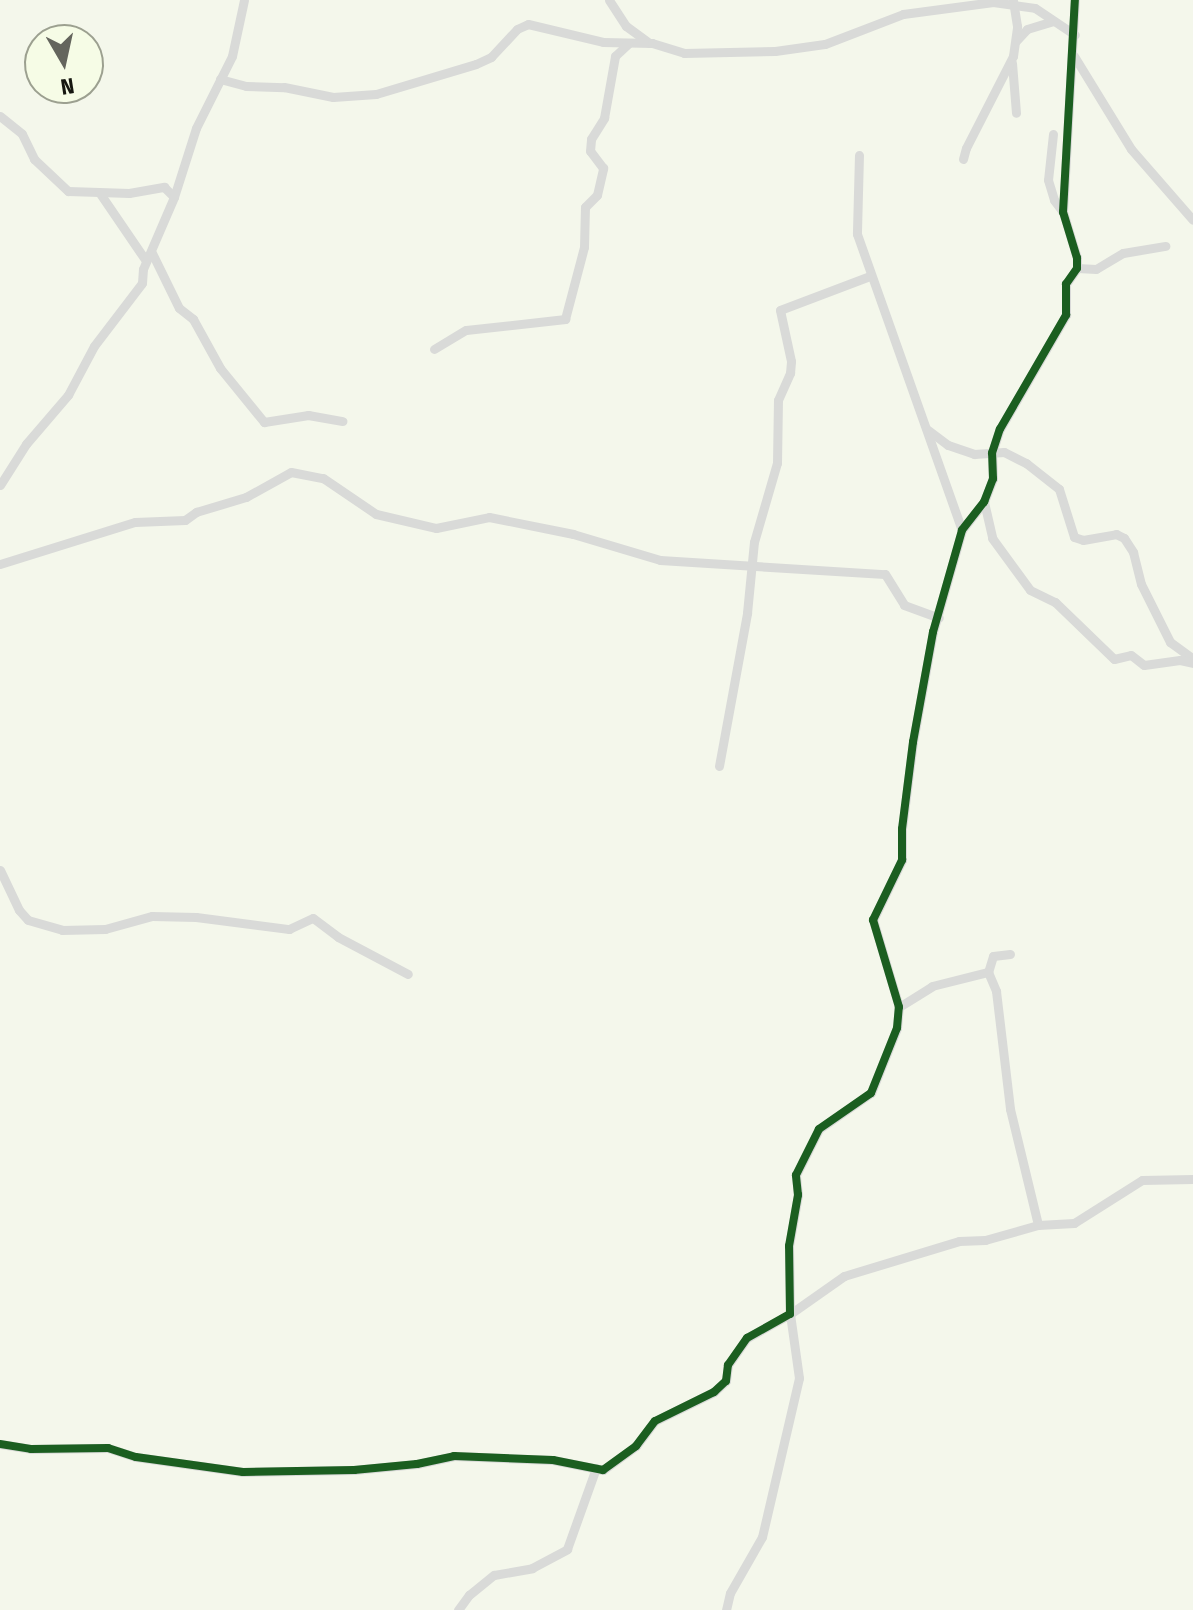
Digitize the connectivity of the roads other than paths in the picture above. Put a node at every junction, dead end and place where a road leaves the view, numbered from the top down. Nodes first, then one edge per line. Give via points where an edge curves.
1 (244, 0) edge
2 (609, 0) edge
3 (1075, 0) edge
4 (1014, 1) edge
5 (1053, 21) junction
6 (1075, 35) junction
7 (1016, 41) junction
8 (649, 43) junction
9 (628, 44) junction
10 (1013, 56) junction
11 (1074, 56) junction
12 (220, 79) junction
13 (1016, 113) dead end
14 (0, 116) edge
15 (1053, 134) dead end
16 (859, 155) dead end
17 (963, 159) dead end
18 (99, 192) junction
19 (174, 197) junction
20 (1063, 212) junction
21 (1193, 220) edge
22 (1165, 246) dead end
23 (149, 257) junction
24 (1077, 268) junction
25 (870, 276) junction
26 (434, 349) dead end
27 (342, 421) dead end
28 (928, 430) junction
29 (992, 453) junction
30 (0, 485) edge
31 (984, 502) junction
32 (962, 530) junction
33 (0, 564) edge
34 (750, 564) junction
35 (939, 618) junction
36 (1193, 661) edge
37 (719, 766) dead end
38 (0, 870) edge
39 (1010, 954) dead end
40 (988, 972) junction
41 (408, 974) dead end
42 (899, 1007) junction
43 (1193, 1179) edge
44 (1038, 1225) junction
45 (790, 1314) junction
46 (0, 1444) edge
47 (596, 1468) junction
48 (458, 1610) edge
49 (726, 1610) edge

1 - 12 street via 232,56
2 - 8 street via 626,26
3 - 6 street
4 - 5 street
4 - 7 street
4 - 8 street via 903,14 805,48 704,53
5 - 6 street
5 - 7 street via 1027,29
6 - 11 street
7 - 10 street
8 - 9 street
9 - 12 street via 528,24 476,64 355,97
9 - 26 street via 615,56 604,118 591,139 590,151 603,168 597,195 585,207 584,247 565,319 466,330
10 - 13 street
10 - 17 street
11 - 20 street
11 - 21 street via 1131,149
12 - 19 street via 196,128
14 - 18 street via 22,134 34,159 68,191
15 - 20 street via 1048,180
16 - 25 street via 857,234
18 - 19 street via 164,187
18 - 23 street
19 - 23 street
20 - 24 street
22 - 24 street via 1123,253 1096,269
23 - 27 street via 220,368 264,422 308,415
23 - 30 street via 142,283
24 - 29 street via 1066,284 1066,315 1008,411
25 - 28 street
25 - 34 street via 780,310 790,373 778,400 777,463
28 - 29 street via 948,445 974,454
28 - 32 street
29 - 31 street via 993,479
29 - 36 street via 1004,452 1026,463 1059,489 1074,537 1124,538 1170,642
31 - 32 street
31 - 36 street via 992,538 1030,590 1055,602 1114,659 1131,655 1144,665
32 - 35 street
33 - 34 street via 135,522 185,520 246,497 291,472 323,478 376,514 436,528 489,517 660,560
34 - 35 street via 885,574 904,605
34 - 37 street via 747,613
35 - 42 street via 913,742 902,860 873,920
38 - 41 street via 28,920 62,930 105,929 152,916 289,929 313,918
39 - 40 street via 993,956
40 - 42 street via 932,986
40 - 44 street via 996,991 1010,1109
42 - 45 street via 897,1028 871,1093 819,1129 796,1175
43 - 44 street via 1142,1180 1074,1223
44 - 45 street via 985,1240 959,1241 844,1276
45 - 47 street via 747,1338 728,1365 726,1381 714,1392 655,1421 620,1460 603,1470
45 - 49 street via 799,1378 762,1537
46 - 47 street via 108,1448 243,1472 354,1470 454,1456 553,1460
47 - 48 street via 567,1549 532,1568 494,1575

